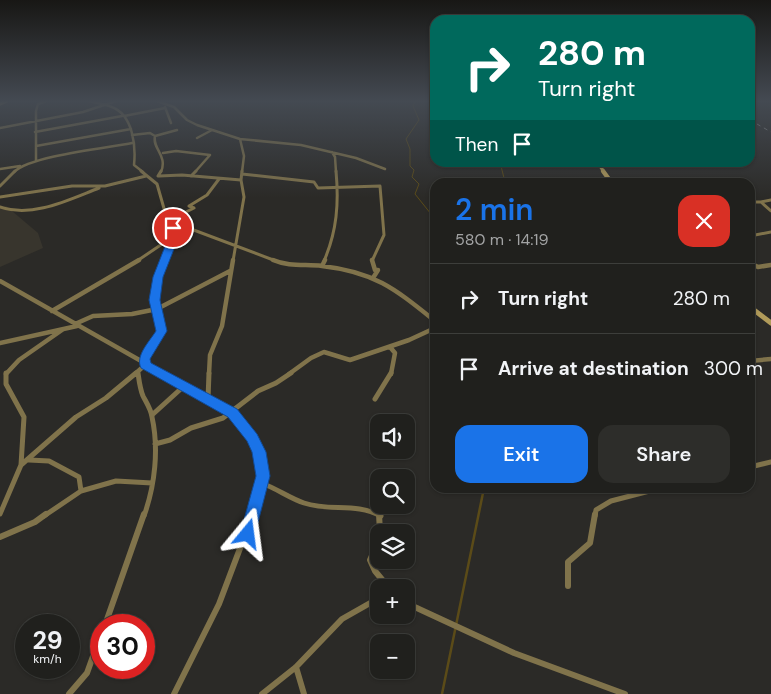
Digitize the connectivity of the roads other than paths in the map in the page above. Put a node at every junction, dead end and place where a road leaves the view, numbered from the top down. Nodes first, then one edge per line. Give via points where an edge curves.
1 (35, 133) edge
2 (106, 133) edge
3 (148, 133) edge
4 (151, 133) edge
5 (164, 133) edge
6 (205, 133) edge
7 (221, 133) edge
8 (132, 136) joint
9 (154, 136) junction
10 (196, 138) dead end
11 (240, 140) junction
12 (132, 143) junction
13 (36, 146) junction
14 (332, 152) junction
15 (163, 153) junction
16 (36, 161) junction
17 (20, 166) junction
18 (600, 167) edge
19 (0, 169) edge
20 (384, 169) dead end
21 (242, 174) junction
22 (146, 176) junction
23 (159, 176) junction
24 (192, 176) junction
25 (608, 178) edge
26 (218, 179) junction
27 (153, 180) junction
28 (241, 180) junction
29 (0, 186) edge
30 (105, 186) junction
31 (339, 186) junction
32 (0, 197) edge
33 (771, 200) edge
34 (755, 202) edge
35 (761, 202) junction
36 (0, 207) edge
37 (771, 211) edge
38 (172, 219) junction
39 (175, 224) junction
40 (771, 232) edge
41 (755, 235) edge
42 (171, 238) junction
43 (234, 245) junction
44 (771, 265) edge
45 (322, 266) junction
46 (755, 266) edge
47 (230, 271) junction
48 (373, 278) junction
49 (0, 281) edge
50 (157, 309) junction
51 (52, 311) junction
52 (755, 313) edge
53 (430, 318) edge
54 (770, 321) edge
55 (76, 325) junction
56 (62, 330) junction
57 (430, 330) edge
58 (0, 343) edge
59 (390, 347) junction
60 (771, 358) edge
61 (755, 360) edge
62 (145, 365) junction
63 (138, 372) junction
64 (184, 386) junction
65 (208, 399) junction
66 (375, 399) dead end
67 (233, 413) junction
68 (152, 415) junction
69 (155, 444) junction
70 (28, 460) junction
71 (771, 462) edge
72 (21, 466) junction
73 (755, 466) edge
74 (152, 482) junction
75 (261, 483) junction
76 (81, 491) junction
77 (642, 493) edge
78 (0, 514) edge
79 (380, 524) edge
80 (0, 537) edge
81 (374, 569) edge
82 (382, 579) edge
83 (568, 586) dead end
84 (370, 602) edge
85 (415, 608) edge
86 (109, 614) edge
87 (90, 665) edge
88 (296, 667) junction
89 (68, 694) edge
90 (174, 694) edge
91 (262, 694) edge
92 (304, 694) edge
93 (625, 694) edge

1 - 13 street
2 - 13 street
3 - 8 street
4 - 9 street
5 - 9 street
6 - 10 street
7 - 11 street
8 - 12 street
9 - 15 street
11 - 14 street via 294,144
11 - 21 street via 244,156
12 - 16 street
12 - 22 street via 136,156 134,165
13 - 16 street
14 - 20 street
14 - 31 street
15 - 23 street via 164,165
15 - 24 street via 176,150 210,155
16 - 17 street
17 - 19 street
17 - 29 street
18 - 25 street
21 - 28 street
21 - 31 street via 314,182 318,188
22 - 27 street
22 - 30 street
23 - 24 street
23 - 27 street
24 - 26 street
26 - 28 street
26 - 38 street via 202,198 193,200 189,206 194,208
27 - 38 street via 159,188 165,212
28 - 43 street via 244,198
30 - 32 street via 72,186
30 - 36 street via 24,213 8,212
31 - 45 street via 334,238
31 - 48 street via 380,186 384,235 372,261 378,270
33 - 35 street
34 - 35 street
35 - 37 street
38 - 39 street
39 - 42 street
39 - 43 street
40 - 41 street
42 - 50 street via 156,289 154,300
42 - 51 street
43 - 45 street via 282,264
43 - 47 street
44 - 46 street
45 - 48 street via 360,272
47 - 50 street
47 - 65 street via 222,326 210,355
48 - 53 street via 393,288
49 - 51 street
50 - 55 street via 93,316
50 - 62 street via 161,331 145,358
51 - 55 street
52 - 54 street
55 - 56 street
55 - 62 street
56 - 58 street
56 - 72 street via 44,346 13,363 4,374 23,411
57 - 59 street
59 - 66 street via 395,353 393,370
59 - 67 street via 350,360 324,352 258,391
60 - 61 street
62 - 63 street
62 - 64 street
63 - 68 street
63 - 70 street via 76,417
64 - 65 street
64 - 68 street
65 - 67 street
67 - 69 street
67 - 75 street via 253,438 259,452
68 - 69 street
69 - 74 street
70 - 72 street
70 - 76 street via 48,460 62,466 79,477
71 - 73 street
72 - 78 street
74 - 76 street via 116,480
74 - 86 street via 151,495
75 - 79 street via 303,503 326,508 352,506 381,515
75 - 90 street via 248,534 203,642
76 - 80 street via 35,522
77 - 83 street via 611,501 596,510 590,543 568,562
81 - 82 street
84 - 88 street via 341,619
85 - 93 street via 553,670
87 - 89 street via 87,673
88 - 91 street
88 - 92 street

